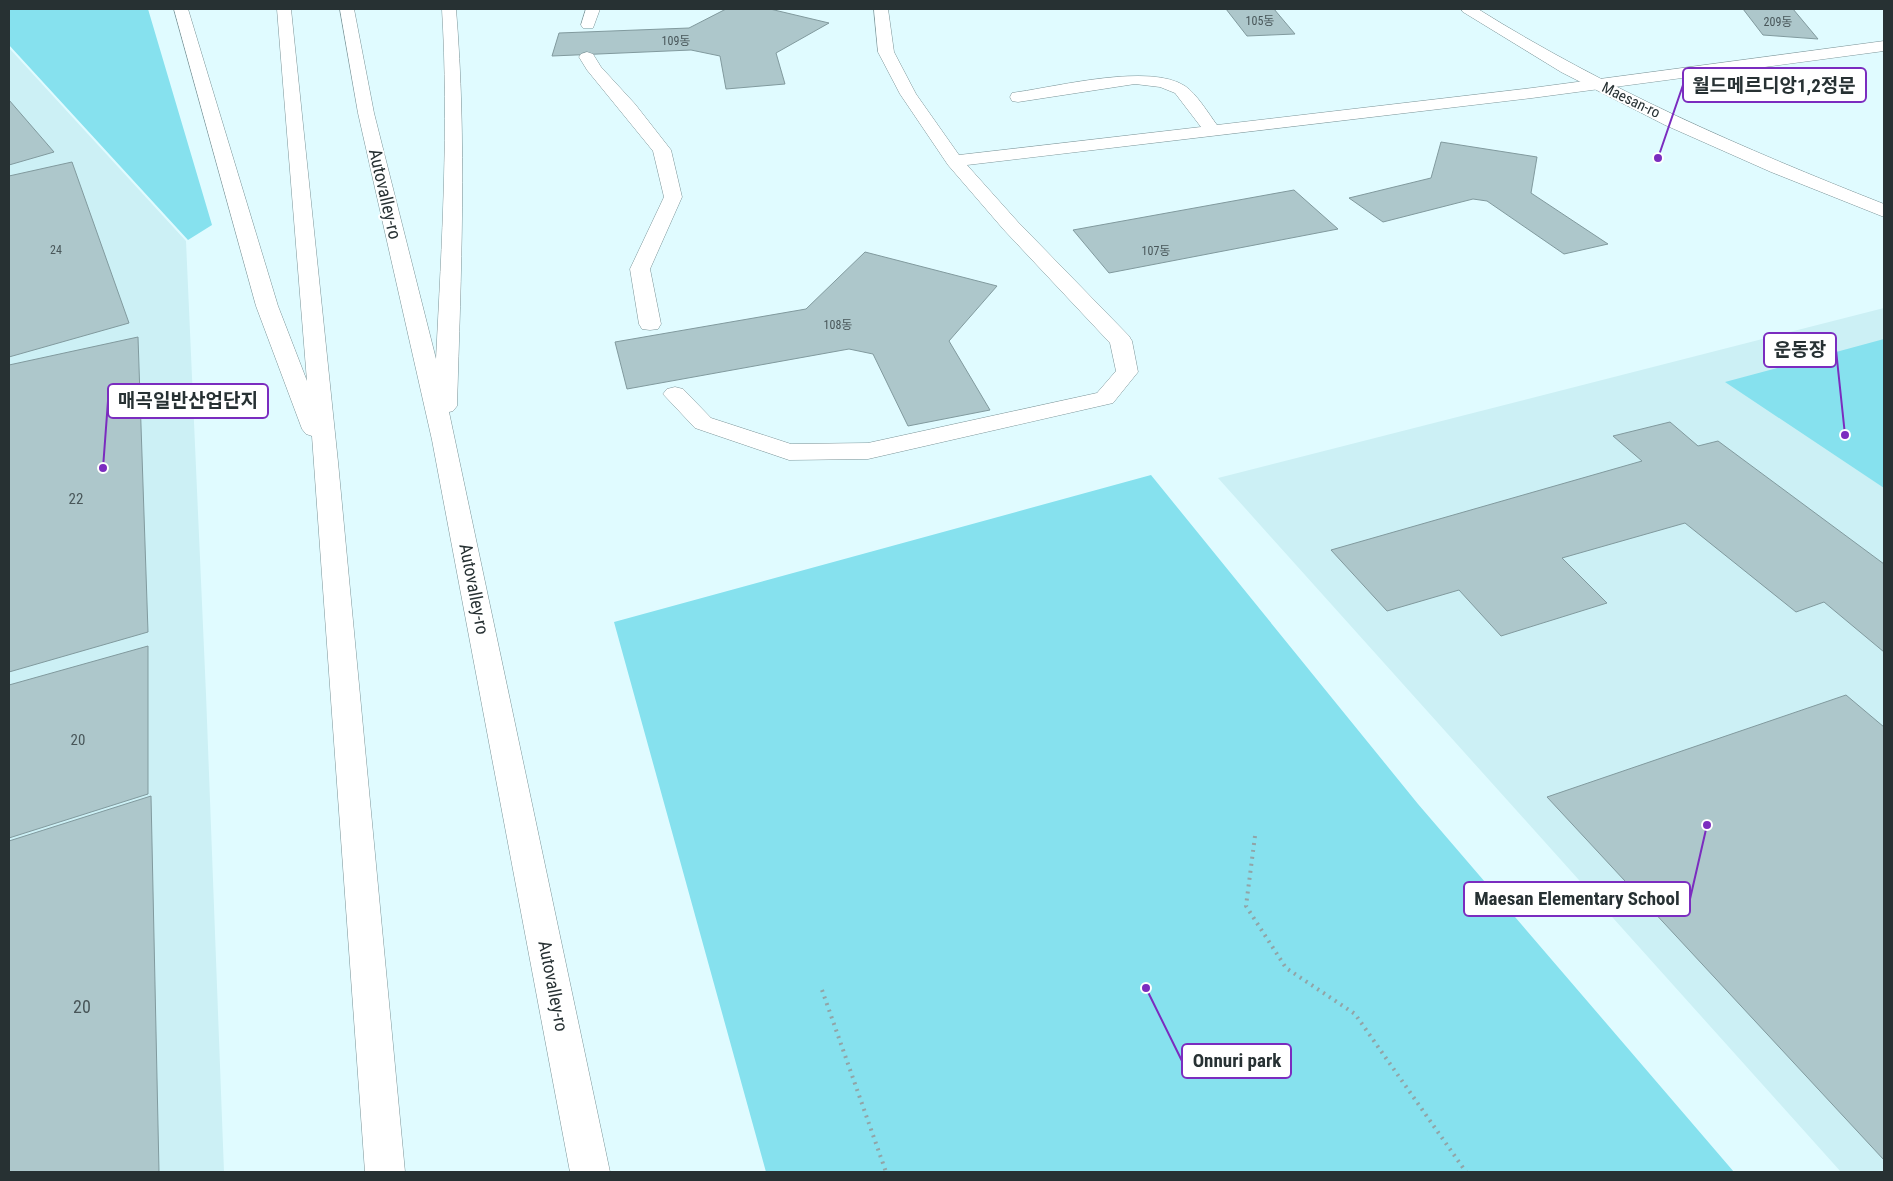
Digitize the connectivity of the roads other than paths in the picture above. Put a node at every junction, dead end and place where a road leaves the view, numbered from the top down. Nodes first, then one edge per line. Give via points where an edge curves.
1 (182, 9) edge
2 (284, 9) edge
3 (347, 9) edge
4 (449, 9) edge
5 (593, 9) edge
6 (881, 9) edge
7 (1468, 9) edge
8 (588, 25) dead end
9 (1884, 46) edge
10 (587, 57) dead end
11 (1599, 84) junction
12 (1018, 97) dead end
13 (1213, 131) junction
14 (954, 161) junction
15 (1884, 211) edge
16 (650, 324) dead end
17 (675, 394) dead end
18 (444, 440) junction
19 (326, 462) junction
20 (385, 1172) edge
21 (590, 1172) edge

1 - 19 main road via 266,306
2 - 19 main road
3 - 18 main road, Autovalley-ro via 366,113
4 - 18 main road via 453,55 453,199
5 - 8 main road
6 - 14 main road via 886,52 908,94
7 - 11 main road, Maesan-ro
9 - 11 main road
10 - 16 main road via 662,150 673,197 640,269
11 - 13 main road
11 - 15 main road, Maesan-ro via 1677,123
12 - 13 main road via 1135,79 1164,82 1181,90
13 - 14 main road
14 - 17 main road via 1121,341 1126,372 1105,398 868,451 789,452 703,423
18 - 21 main road, Autovalley-ro
19 - 20 main road

